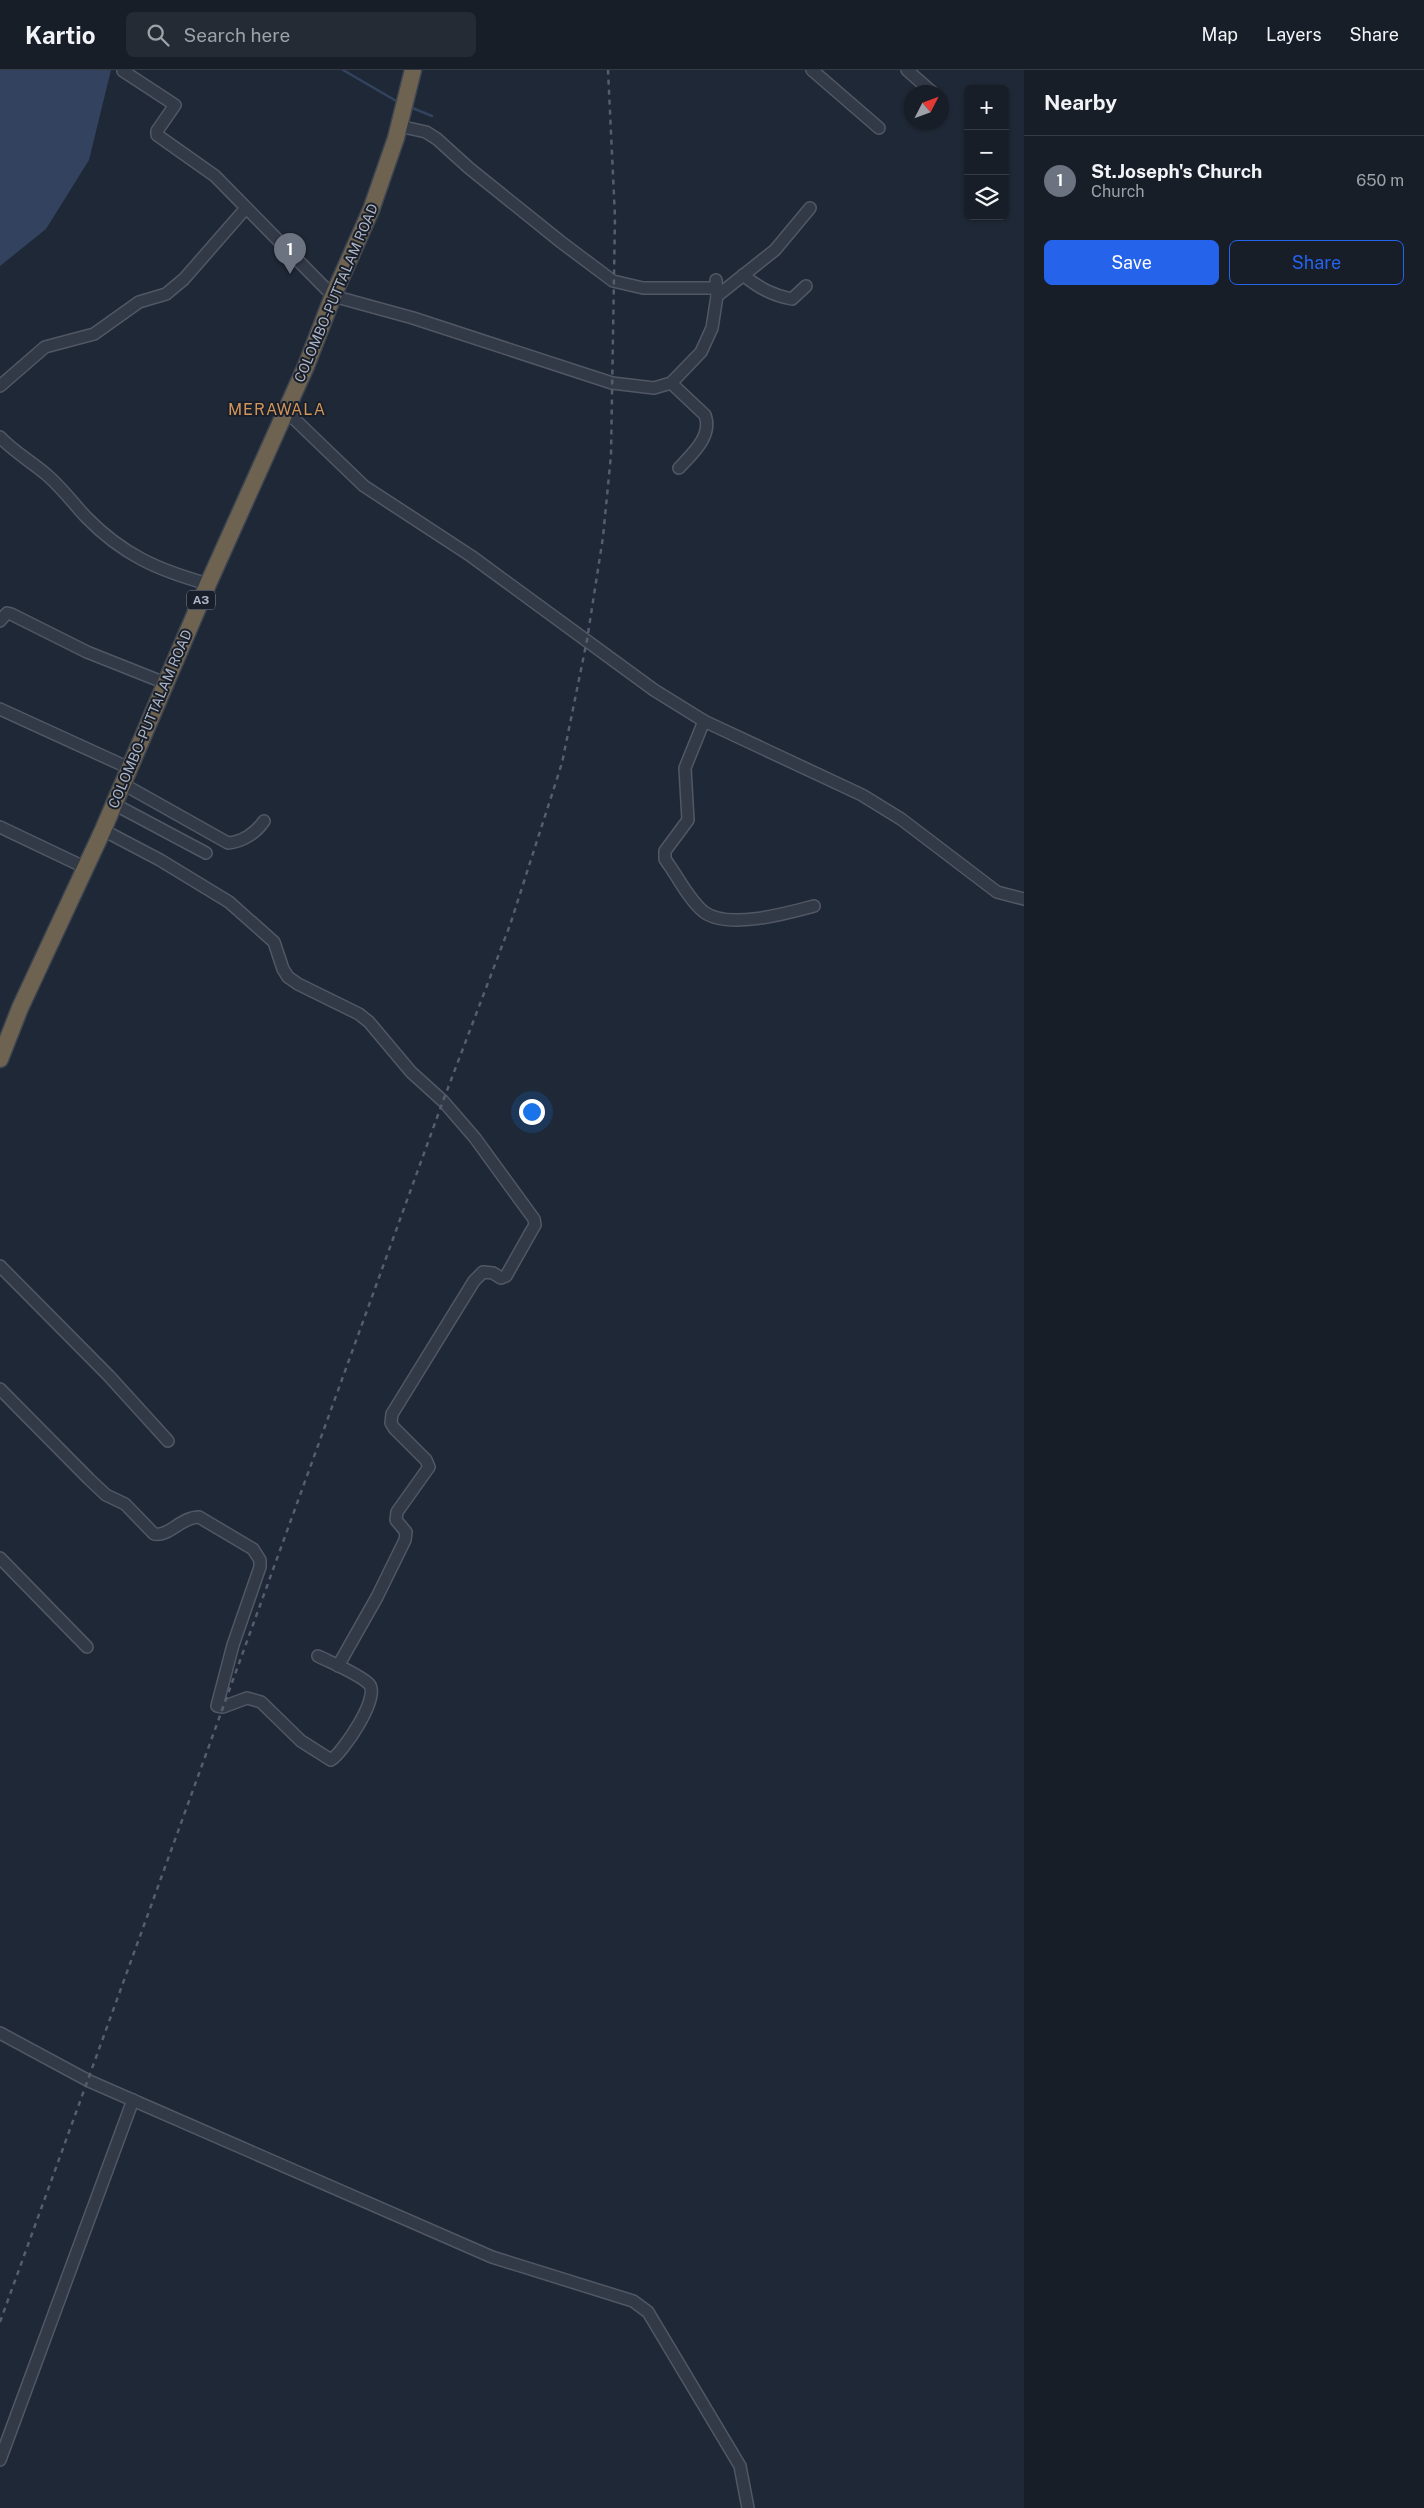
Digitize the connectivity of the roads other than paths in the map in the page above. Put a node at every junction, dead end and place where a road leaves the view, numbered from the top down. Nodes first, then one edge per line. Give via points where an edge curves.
1 (123, 70) edge
2 (413, 70) edge
3 (907, 70) edge
4 (814, 71) edge
5 (924, 85) edge
6 (399, 126) junction
7 (878, 128) dead end
8 (246, 208) junction
9 (810, 208) dead end
10 (743, 275) junction
11 (806, 286) dead end
12 (717, 288) junction
13 (333, 296) junction
14 (671, 382) junction
15 (0, 386) edge
16 (286, 411) junction
17 (0, 437) edge
18 (679, 468) dead end
19 (208, 584) junction
20 (0, 621) edge
21 (165, 683) junction
22 (0, 709) edge
23 (704, 721) junction
24 (129, 768) junction
25 (123, 784) junction
26 (114, 804) junction
27 (264, 822) dead end
28 (0, 827) edge
29 (102, 830) junction
30 (206, 853) dead end
31 (84, 867) junction
32 (1024, 899) edge
33 (814, 906) dead end
34 (0, 1059) edge
35 (0, 1266) edge
36 (0, 1389) edge
37 (168, 1441) dead end
38 (0, 1558) edge
39 (87, 1647) dead end
40 (318, 1656) dead end
41 (338, 1666) junction
42 (0, 2033) edge
43 (133, 2100) junction
44 (0, 2460) edge
45 (748, 2508) edge

1 - 8 street via 175,106 157,134 207,169
2 - 6 highway, COLOMBO-PUTTALAM ROAD / A3
3 - 5 street
4 - 7 street
6 - 12 street via 426,132 437,139 613,281 643,288
6 - 13 highway, COLOMBO-PUTTALAM ROAD / A3 via 372,210
8 - 13 street
8 - 15 street via 184,279 166,294 139,302 94,334 45,346
9 - 10 street via 774,250
10 - 11 street via 774,296 792,300
10 - 12 street
12 - 14 street via 712,328 701,352
13 - 14 street via 413,318 612,383 654,388
13 - 16 highway, COLOMBO-PUTTALAM ROAD / A3
14 - 18 street via 707,420 704,439
16 - 19 highway, COLOMBO-PUTTALAM ROAD / A3
16 - 23 street via 364,486 471,556 654,690
17 - 19 street via 46,474 87,518 128,552 168,573
19 - 21 highway, COLOMBO-PUTTALAM ROAD / A3
20 - 21 street via 7,613 11,614 88,652
21 - 24 highway, COLOMBO-PUTTALAM ROAD / A3
22 - 24 street
23 - 32 street via 862,795 901,819 997,892
23 - 33 street via 685,768 688,820 665,852 669,865 703,910 720,919 770,918
24 - 25 highway, COLOMBO-PUTTALAM ROAD / A3
25 - 26 highway, COLOMBO-PUTTALAM ROAD / A3
25 - 27 street via 228,843 242,840
26 - 29 highway, COLOMBO-PUTTALAM ROAD / A3
26 - 30 street
28 - 31 street
29 - 31 highway, COLOMBO-PUTTALAM ROAD / A3
29 - 41 street via 160,860 229,902 274,942 288,977 369,1022 411,1072 475,1138 534,1219 535,1225 506,1276 501,1278 483,1272 474,1281 392,1414 391,1424 429,1467 397,1512 396,1520 406,1532 405,1540
31 - 34 highway, COLOMBO-PUTTALAM ROAD / A3
35 - 37 street
36 - 41 street via 100,1490 125,1504 154,1534 161,1534 183,1520 199,1517 256,1552 260,1567 233,1645 217,1706 223,1707 247,1698 261,1702 302,1741 332,1760 360,1722 373,1695 368,1682
38 - 39 street
40 - 41 street
42 - 43 street via 89,2081
43 - 44 street
43 - 45 street via 492,2257 633,2302 648,2312 740,2466

